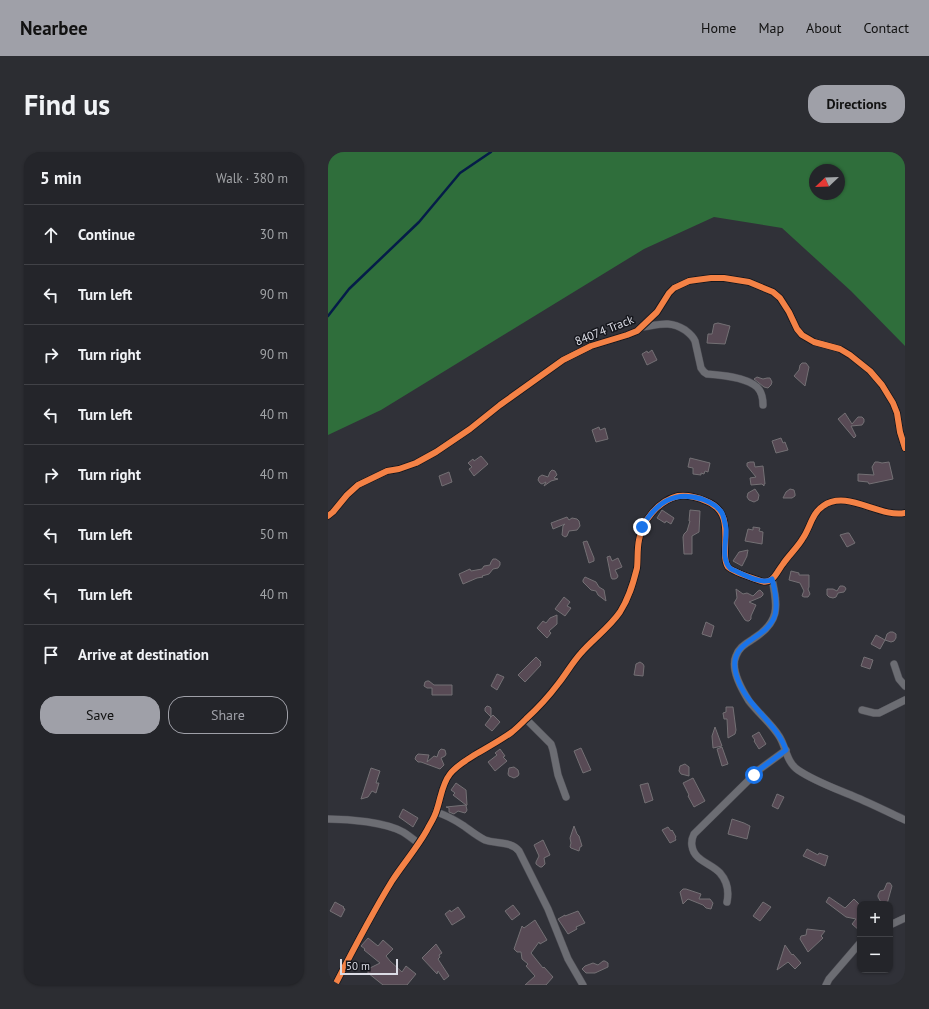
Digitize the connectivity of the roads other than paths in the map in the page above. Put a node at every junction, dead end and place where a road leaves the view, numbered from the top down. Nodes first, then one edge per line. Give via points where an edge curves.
1 (642, 327) junction
2 (763, 405) dead end
3 (905, 448) edge
4 (905, 513) edge
5 (328, 516) edge
6 (772, 579) junction
7 (894, 664) dead end
8 (905, 686) edge
9 (905, 700) edge
10 (862, 710) dead end
11 (526, 718) junction
12 (786, 750) junction
13 (566, 797) dead end
14 (436, 812) junction
15 (328, 819) edge
16 (905, 820) edge
17 (418, 843) junction
18 (727, 902) dead end
19 (905, 918) edge
20 (893, 924) edge
21 (857, 946) edge
22 (328, 982) edge
23 (334, 985) edge
24 (583, 985) edge
25 (826, 985) edge

1 - 2 street via 671,324 687,331 694,338 701,368 706,374 736,377 752,384 758,389
1 - 3 street, 84074 Track via 657,312 674,288 689,281 724,278 761,286 780,298 802,334 814,342 840,349 870,371 893,402
1 - 5 street, 84074 Track via 638,331 591,346 563,360 436,452 416,464 387,471 358,485
4 - 6 street via 889,512 837,500 826,504 818,510 805,536
6 - 11 street via 762,581 727,565 726,528 722,514 713,504 684,496 665,502 651,514 642,527 630,594 620,611 608,627 580,654 556,687
6 - 12 street via 776,599 774,616 766,630 741,648 735,657 735,668 738,680 750,701 780,736
7 - 8 street
9 - 10 street via 879,713
11 - 13 street via 551,744
11 - 14 street via 513,731 463,762 449,775 443,785
12 - 16 street via 791,764 798,770 829,787
12 - 18 street via 760,769 692,838 692,849 699,859 715,869 723,878 728,889
14 - 17 street
14 - 24 street via 449,817 482,839 517,848 548,910 568,959
15 - 17 street via 389,826
17 - 23 street via 392,882
19 - 20 street
21 - 25 street
22 - 23 street

